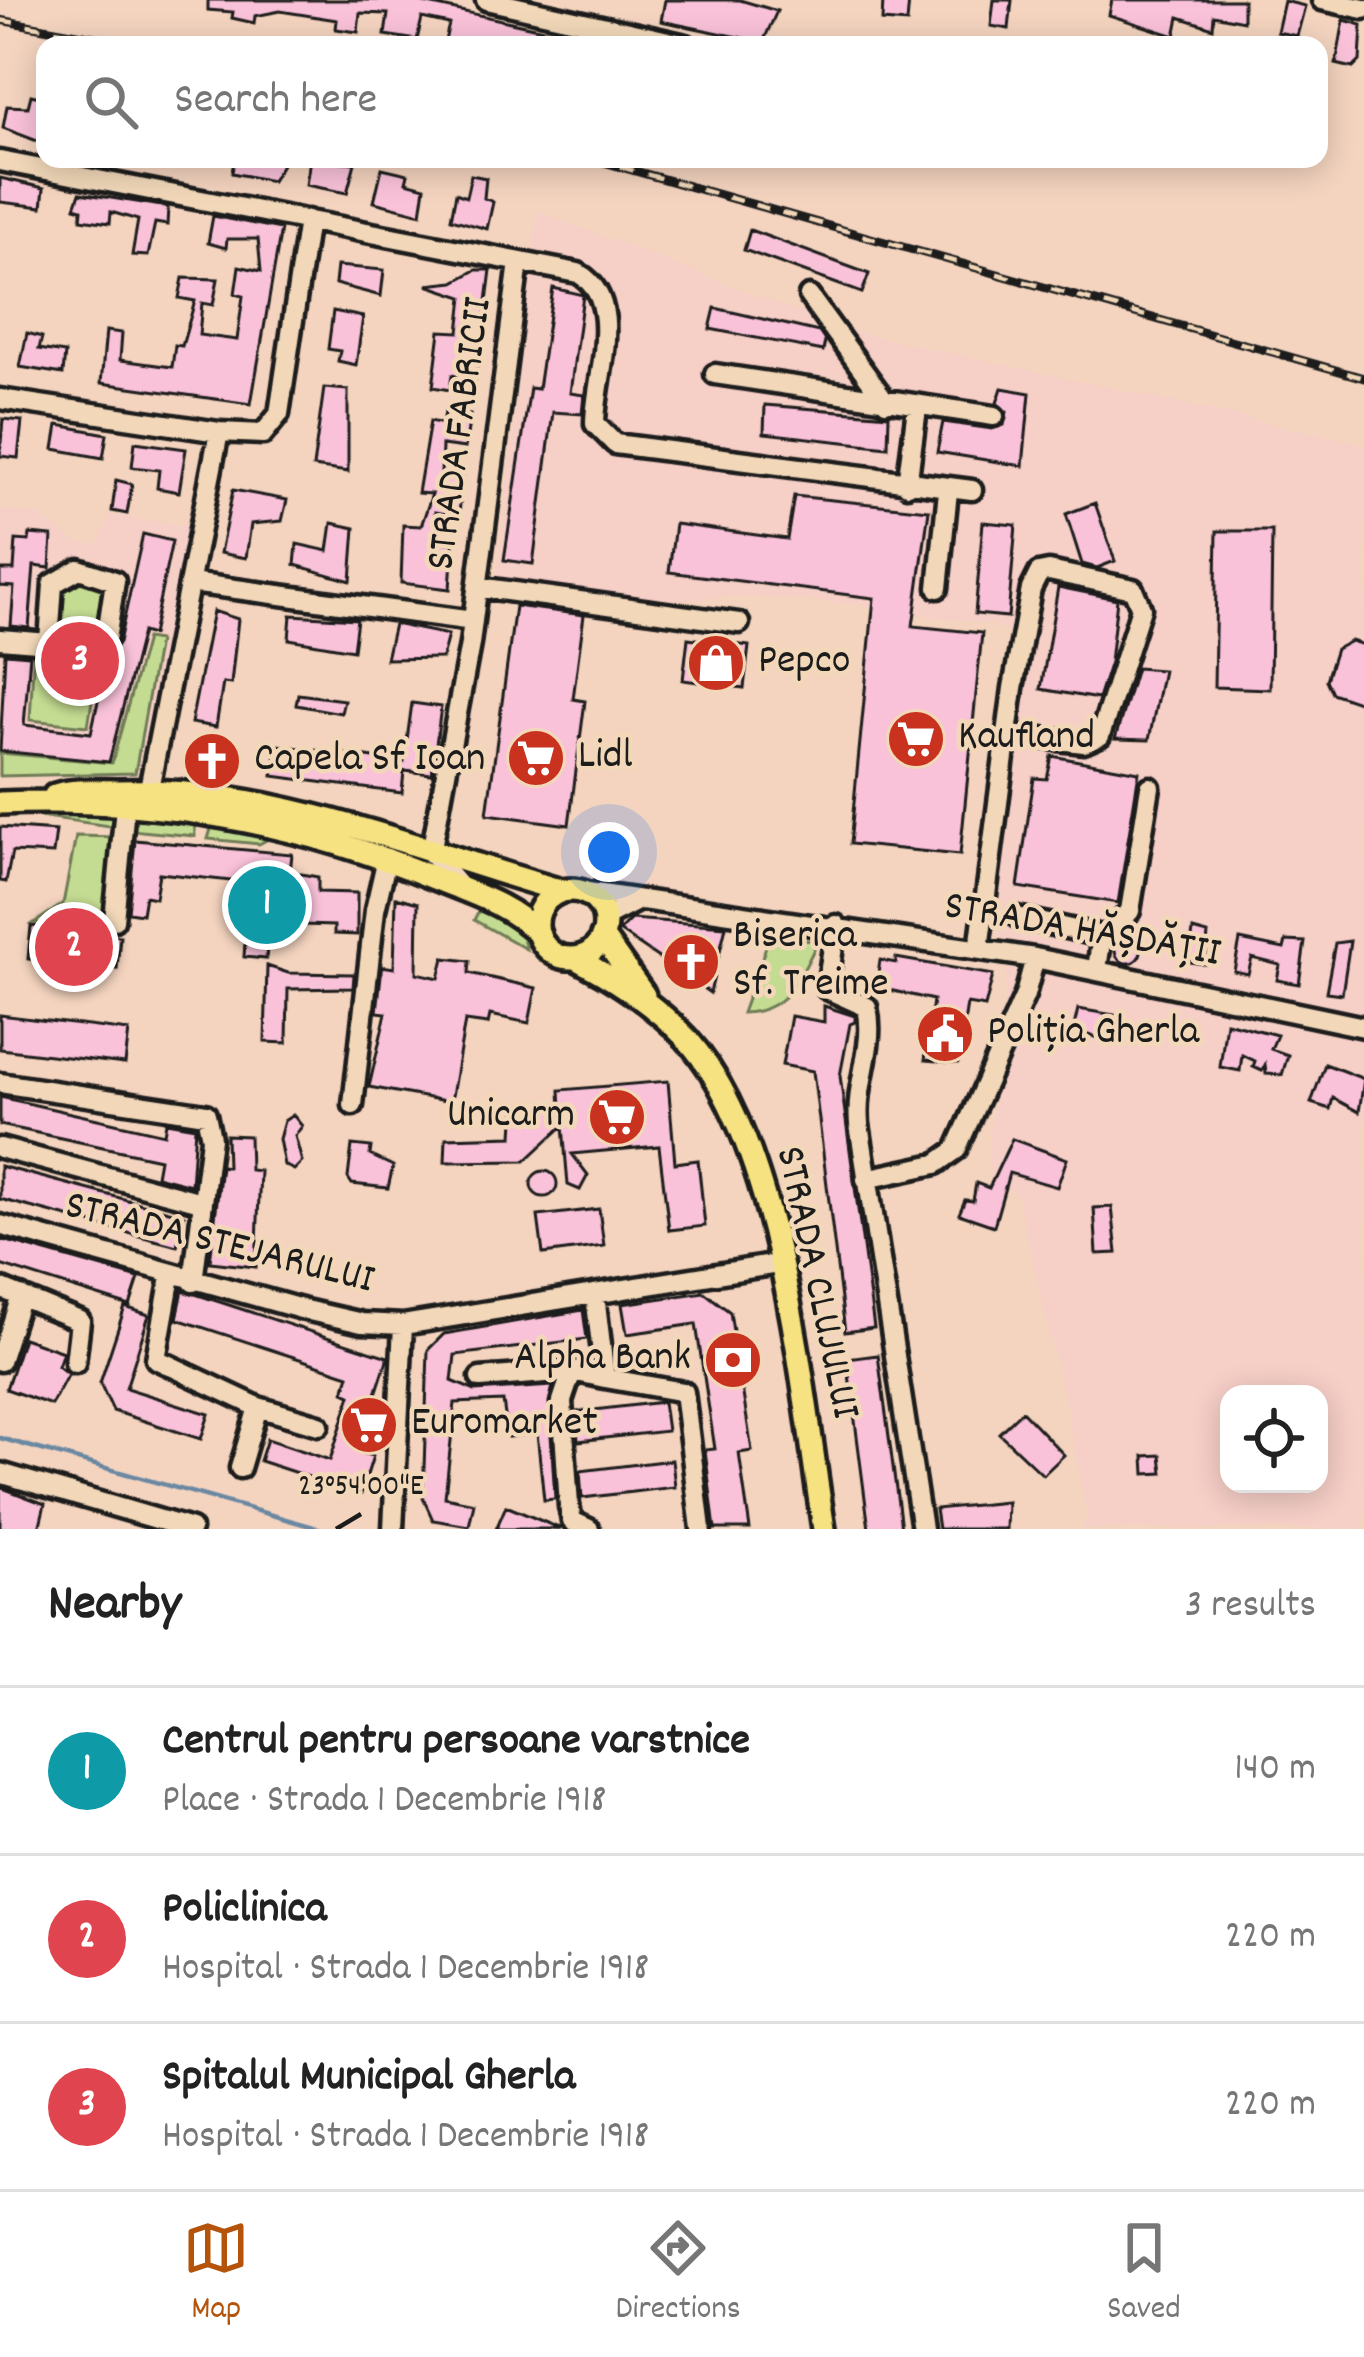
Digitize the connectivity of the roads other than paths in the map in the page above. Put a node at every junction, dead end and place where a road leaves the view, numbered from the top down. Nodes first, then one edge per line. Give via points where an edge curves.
1 (486, 0) edge
2 (1322, 0) edge
3 (1364, 9) edge
4 (646, 36) edge
5 (0, 161) edge
6 (36, 168) edge
7 (37, 168) edge
8 (308, 220) junction
9 (519, 262) junction
10 (809, 296) dead end
11 (715, 374) dead end
12 (0, 399) edge
13 (886, 402) junction
14 (917, 408) junction
15 (994, 416) dead end
16 (219, 432) junction
17 (907, 485) junction
18 (972, 490) dead end
19 (948, 491) junction
20 (190, 583) junction
21 (478, 587) junction
22 (938, 588) dead end
23 (473, 621) junction
24 (739, 623) dead end
25 (0, 639) edge
26 (49, 642) junction
27 (1007, 734) junction
28 (1150, 787) dead end
29 (140, 802) junction
30 (0, 803) edge
31 (389, 848) junction
32 (431, 853) junction
33 (461, 889) junction
34 (572, 891) junction
35 (642, 900) junction
36 (1017, 917) dead end
37 (113, 920) dead end
38 (836, 926) junction
39 (603, 927) junction
40 (538, 934) junction
41 (1106, 937) junction
42 (979, 949) junction
43 (574, 958) junction
44 (1035, 958) junction
45 (1097, 969) junction
46 (655, 1010) junction
47 (1364, 1027) edge
48 (0, 1083) edge
49 (353, 1105) dead end
50 (0, 1148) edge
51 (866, 1179) junction
52 (201, 1202) junction
53 (0, 1225) edge
54 (778, 1264) junction
55 (171, 1276) junction
56 (193, 1282) junction
57 (0, 1288) edge
58 (595, 1294) junction
59 (21, 1297) junction
60 (403, 1325) junction
61 (0, 1361) edge
62 (74, 1363) dead end
63 (572, 1371) junction
64 (480, 1378) dead end
65 (605, 1378) junction
66 (258, 1408) junction
67 (319, 1425) dead end
68 (239, 1468) dead end
69 (0, 1473) edge
70 (191, 1529) edge
71 (393, 1529) edge
72 (589, 1529) edge
73 (701, 1529) edge
74 (824, 1529) edge
75 (922, 1529) edge

1 - 4 street
2 - 3 street
5 - 6 street, STRADA FABRICII
7 - 8 street, STRADA FABRICII
8 - 9 street, STRADA FABRICII
8 - 16 street via 279,414 263,434
9 - 17 street via 578,273 602,295 595,424 615,444
9 - 21 street, STRADA FABRICII
10 - 13 street
11 - 13 street
12 - 16 street
13 - 14 street
14 - 15 street
14 - 17 street
16 - 20 street
17 - 19 street
18 - 19 street
19 - 22 street
20 - 23 street
20 - 29 street
21 - 23 street, STRADA FABRICII
21 - 24 street
23 - 32 street, STRADA FABRICII
25 - 26 street
26 - 26 street via 53,584 80,569 115,581 106,640 87,648
27 - 27 street via 1039,573 1133,590 1141,608 1100,736 1084,743
27 - 42 street
28 - 41 street via 1130,910
29 - 30 main road via 65,792
29 - 31 main road via 306,814
29 - 37 street
31 - 32 main road
31 - 33 main road, STRADA CLUJULUI
31 - 49 street
32 - 33 street
32 - 34 main road
33 - 40 main road, STRADA CLUJULUI via 505,904
34 - 35 street, STRADA HĂȘDĂȚII
34 - 39 main road, STRADA CLUJULUI via 596,901
34 - 40 main road via 541,908
35 - 38 street, STRADA HĂȘDĂȚII
35 - 39 street
36 - 41 street
38 - 42 street, STRADA HĂȘDĂȚII
38 - 51 street via 826,989 867,1007 872,1032 856,1091
39 - 43 main road via 592,951
39 - 46 main road, STRADA CLUJULUI
40 - 43 main road, STRADA CLUJULUI via 556,955
41 - 45 street
42 - 44 street, STRADA HĂȘDĂȚII
43 - 46 main road, STRADA CLUJULUI
44 - 45 street, STRADA HĂȘDĂȚII
44 - 51 street via 956,1150 936,1164
45 - 47 street, STRADA HĂȘDĂȚII
46 - 54 main road, STRADA CLUJULUI via 687,1039 730,1104
48 - 52 street via 206,1114 211,1138
50 - 52 street
51 - 75 street
52 - 56 street
53 - 55 street, STRADA STEJARULUI
54 - 58 street, STRADA STEJARULUI
54 - 74 main road, STRADA CLUJULUI
55 - 56 street, STRADA STEJARULUI
55 - 66 street via 156,1359
56 - 60 street, STRADA STEJARULUI via 362,1323
57 - 59 street
58 - 60 street, STRADA STEJARULUI
58 - 65 street
59 - 61 street
59 - 62 street via 80,1321
60 - 71 street
63 - 64 street
63 - 65 street
63 - 72 street via 562,1401 569,1506 572,1521
65 - 73 street via 684,1392
66 - 67 street
66 - 68 street
69 - 70 street

